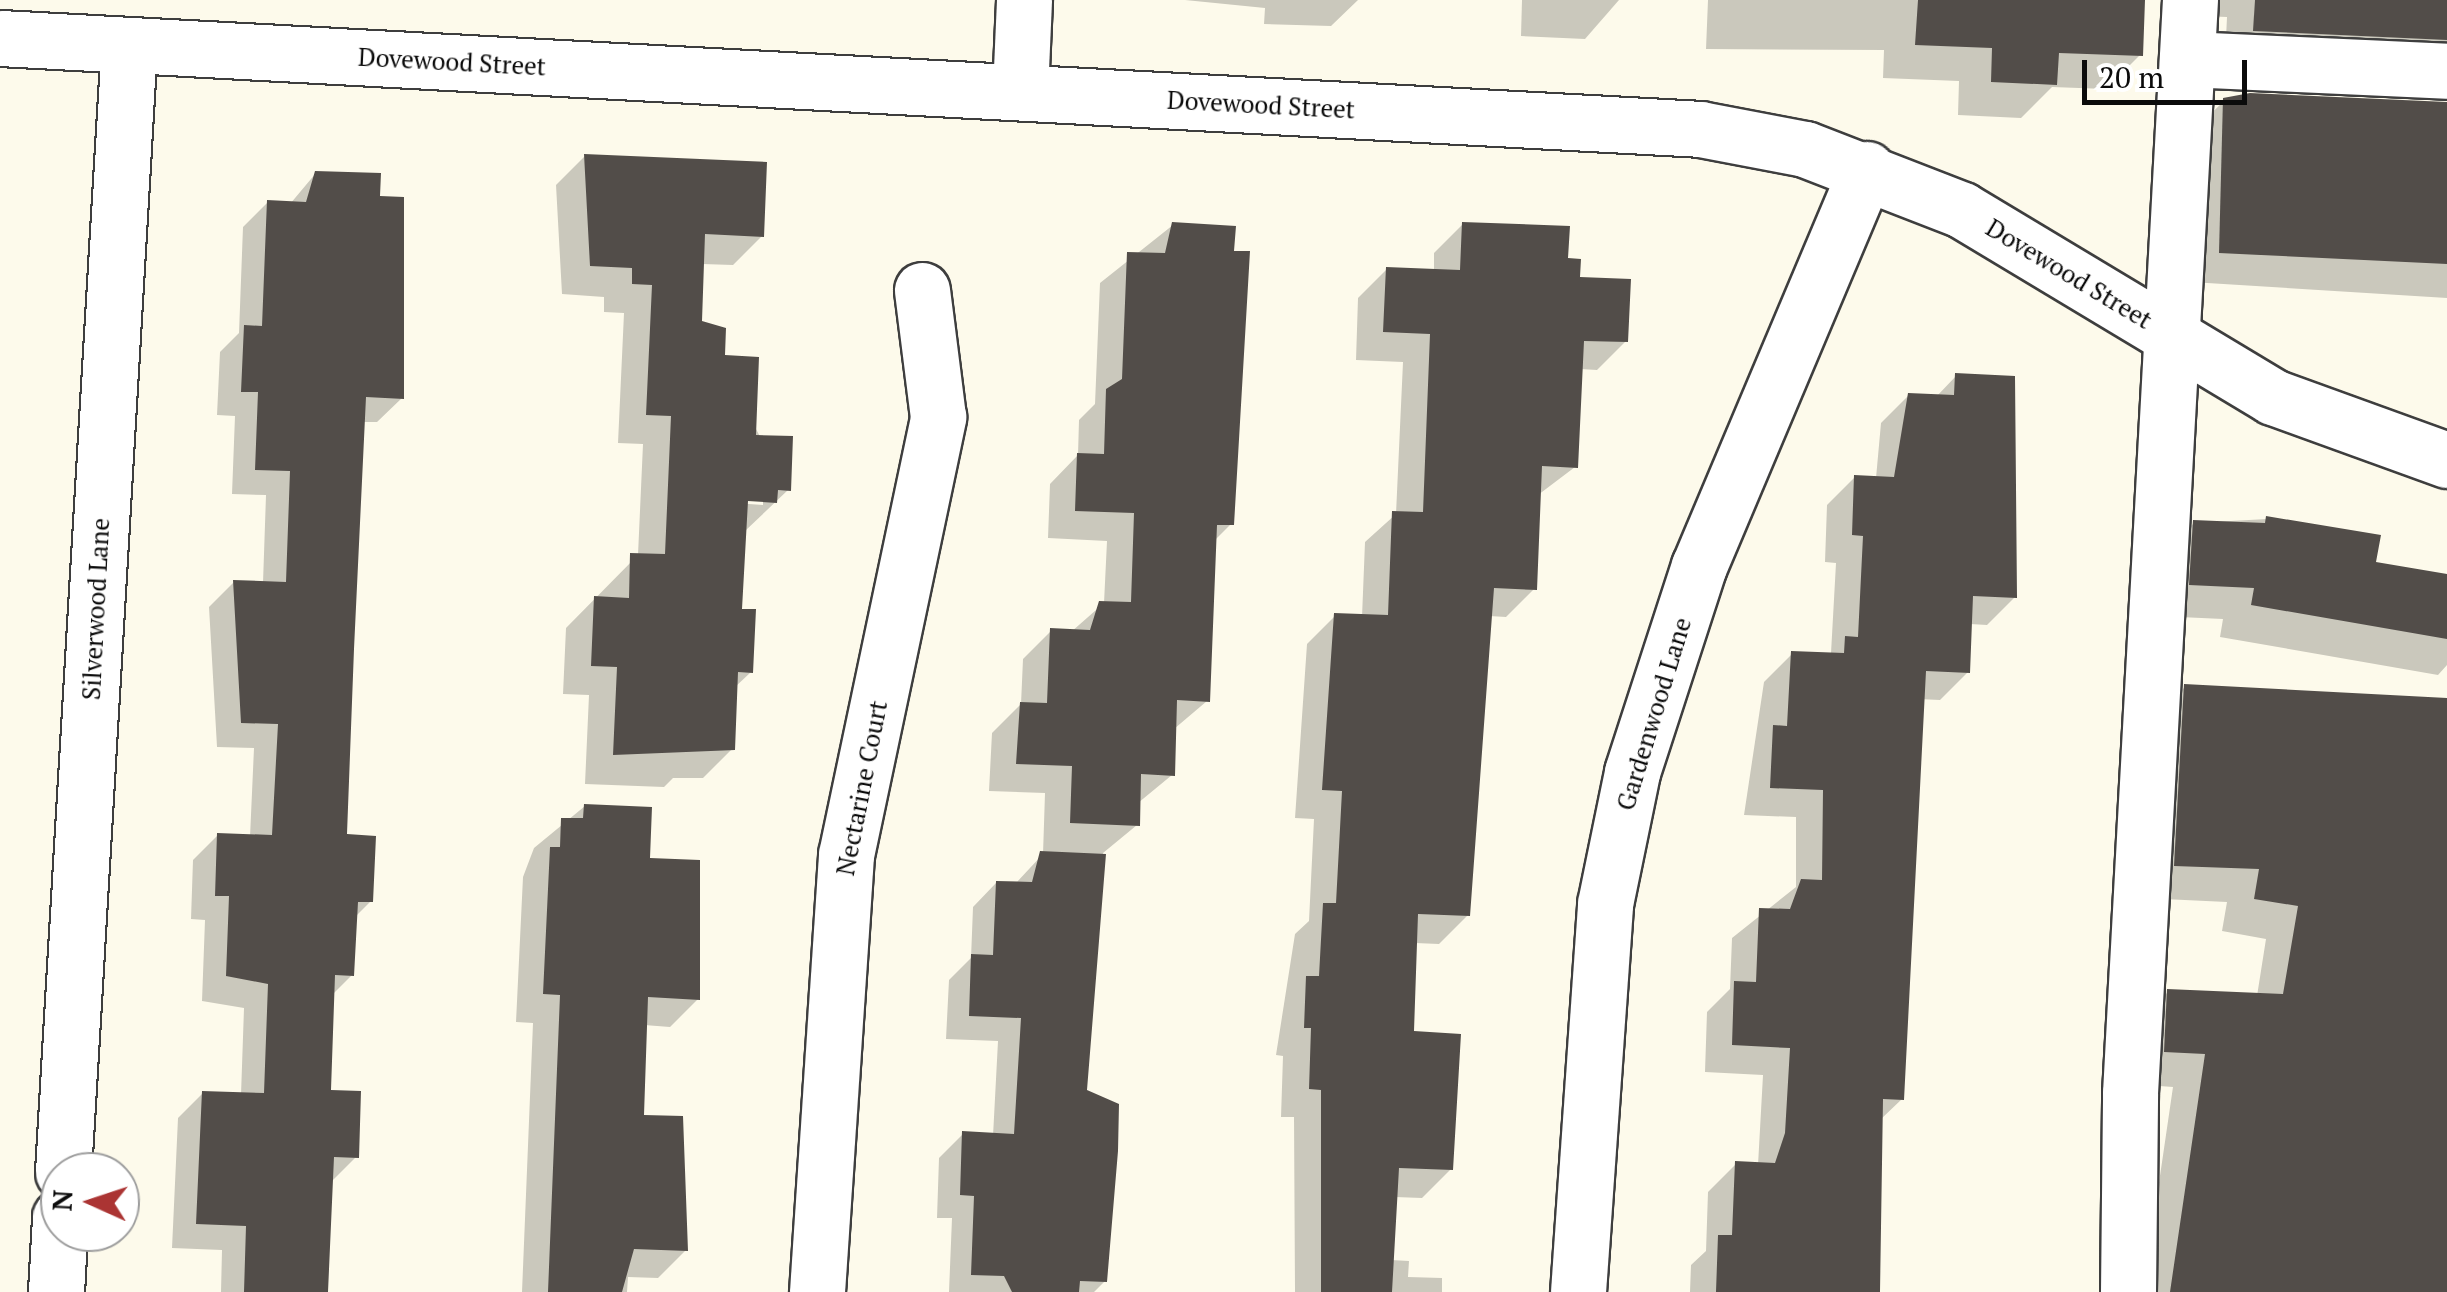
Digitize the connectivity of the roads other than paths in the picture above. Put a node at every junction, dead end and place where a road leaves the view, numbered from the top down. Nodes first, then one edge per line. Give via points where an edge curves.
1 (1024, 0) edge
2 (2190, 0) edge
3 (0, 38) edge
4 (129, 45) junction
5 (2187, 59) junction
6 (2447, 70) edge
7 (1020, 92) junction
8 (1867, 169) junction
9 (922, 290) dead end
10 (2172, 336) junction
11 (2447, 460) edge
12 (64, 1152) edge
13 (58, 1252) edge
14 (56, 1292) edge
15 (816, 1292) edge
16 (1578, 1292) edge
17 (2128, 1292) edge

1 - 7 street
2 - 5 street
3 - 4 street, Dovewood Street
4 - 7 street, Dovewood Street
4 - 12 street, Silverwood Lane
5 - 6 street
5 - 10 street
7 - 8 street, Dovewood Street via 1700,129
8 - 10 street, Dovewood Street via 1962,210
8 - 16 street, Gardenwood Lane via 1699,566 1632,772 1602,941
9 - 15 street, Nectarine Court via 938,417 846,855
10 - 11 street, Dovewood Street via 2273,397
10 - 17 street via 2130,1093
13 - 14 street

